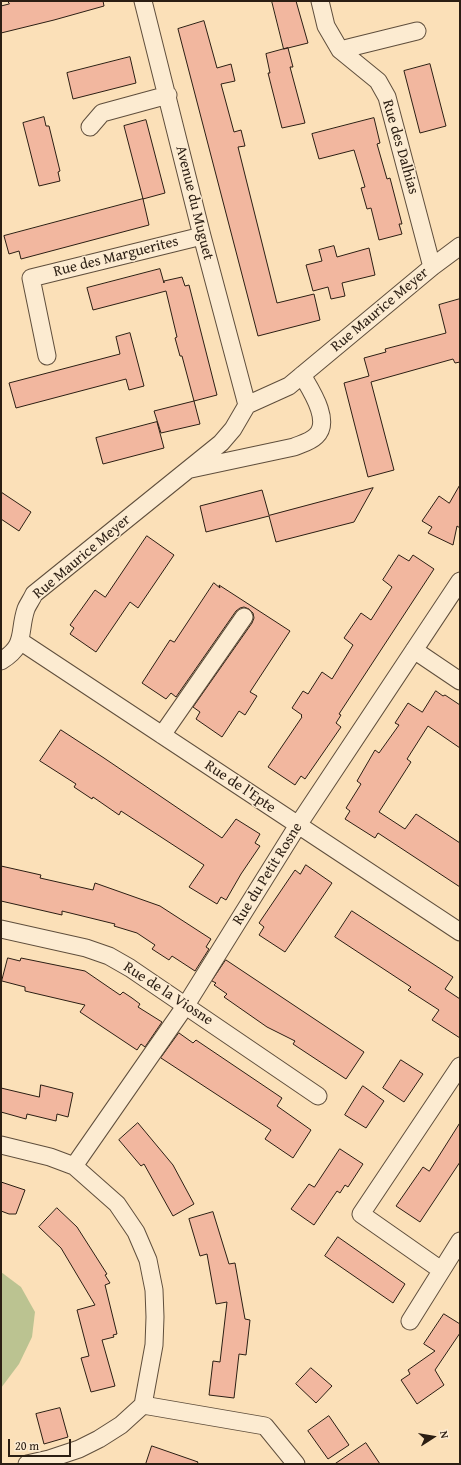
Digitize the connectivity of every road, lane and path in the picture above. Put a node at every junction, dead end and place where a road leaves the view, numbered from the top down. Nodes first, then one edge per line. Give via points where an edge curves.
1 (143, 1) edge
2 (320, 1) edge
3 (417, 31) dead end
4 (340, 50) junction
5 (168, 95) junction
6 (90, 127) dead end
7 (202, 236) junction
8 (460, 246) edge
9 (432, 267) junction
10 (47, 356) dead end
11 (302, 375) junction
12 (247, 405) junction
13 (188, 470) junction
14 (460, 580) edge
15 (244, 617) dead end
16 (20, 641) junction
17 (414, 650) junction
18 (1, 661) edge
19 (460, 681) edge
20 (162, 735) junction
21 (298, 825) junction
22 (1, 929) edge
23 (460, 932) edge
24 (186, 1005) junction
25 (460, 1066) edge
26 (318, 1096) dead end
27 (1, 1145) edge
28 (74, 1166) junction
29 (460, 1242) edge
30 (441, 1270) junction
31 (410, 1321) dead end
32 (143, 1405) junction
33 (27, 1464) edge
34 (296, 1464) edge

1 - 5 street, Avenue du Muguet
2 - 4 street, Rue des Dalhias via 326,26
3 - 4 street
4 - 9 street, Rue des Dalhias via 378,81 387,97
5 - 6 street via 102,113
5 - 7 street, Avenue du Muguet
7 - 10 street, Rue des Marguerites via 31,278
7 - 12 street, Avenue du Muguet
8 - 9 street, Rue Maurice Meyer
9 - 11 street, Rue Maurice Meyer
11 - 12 street, Rue Maurice Meyer via 289,386
11 - 13 street, Rue Maurice Meyer via 321,414 322,425 318,435 294,447
12 - 13 street, Rue Maurice Meyer via 221,443
13 - 16 street, Rue Maurice Meyer via 34,594 26,609
14 - 17 street, Rue du Petit Rosne
15 - 20 street
16 - 18 street, Rue Maurice Meyer via 11,655
16 - 20 street, Rue de l'Epte
17 - 19 street
17 - 21 street, Rue du Petit Rosne
20 - 21 street, Rue de l'Epte
21 - 23 street, Rue de l'Epte
21 - 24 street, Rue du Petit Rosne
22 - 24 street, Rue de la Viosne via 86,948 109,956
24 - 26 street, Rue de la Viosne
24 - 28 street, Rue du Petit Rosne
25 - 30 street via 361,1214
27 - 28 street via 50,1157
28 - 32 street via 117,1204 136,1232 148,1260 154,1290 155,1317 154,1345
29 - 30 street
30 - 31 street
32 - 33 street via 121,1425 99,1439
32 - 34 street via 264,1426

